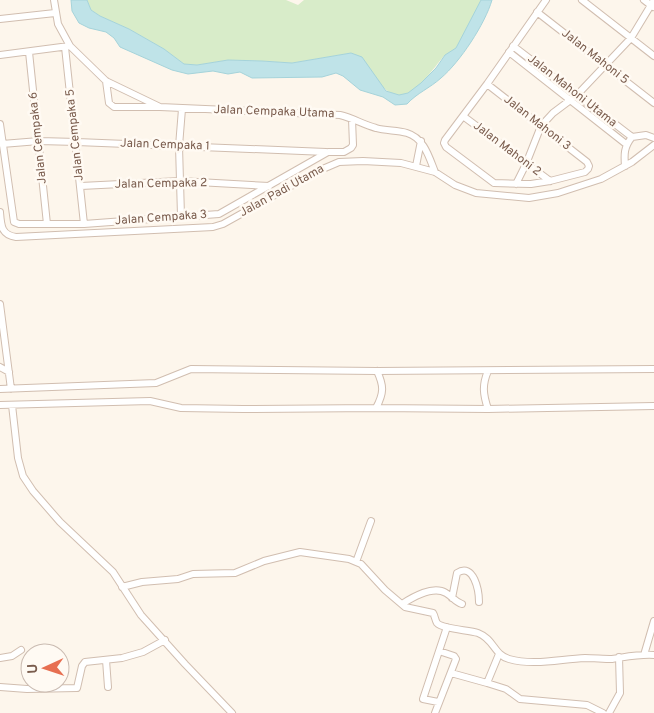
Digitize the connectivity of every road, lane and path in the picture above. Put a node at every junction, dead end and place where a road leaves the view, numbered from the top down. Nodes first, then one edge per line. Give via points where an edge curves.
1 (54, 0) edge
2 (546, 0) edge
3 (582, 0) edge
4 (644, 0) edge
5 (653, 5) edge
6 (537, 12) junction
7 (55, 13) junction
8 (0, 19) edge
9 (631, 38) junction
10 (68, 47) junction
11 (511, 49) junction
12 (29, 52) junction
13 (0, 55) edge
14 (654, 56) edge
15 (605, 66) junction
16 (106, 81) junction
17 (487, 84) junction
18 (574, 97) junction
19 (654, 103) edge
20 (160, 107) junction
21 (182, 108) junction
22 (464, 116) junction
23 (352, 119) junction
24 (0, 124) edge
25 (541, 126) junction
26 (632, 137) junction
27 (654, 138) edge
28 (39, 141) junction
29 (77, 142) junction
30 (421, 142) junction
31 (2, 144) junction
32 (626, 144) junction
33 (654, 145) edge
34 (179, 146) junction
35 (328, 152) junction
36 (526, 164) junction
37 (416, 166) junction
38 (625, 166) junction
39 (435, 172) junction
40 (180, 181) junction
41 (550, 181) junction
42 (516, 184) junction
43 (81, 186) junction
44 (270, 186) junction
45 (0, 212) edge
46 (181, 216) junction
47 (47, 224) junction
48 (84, 224) junction
49 (0, 304) edge
50 (0, 367) edge
51 (654, 369) edge
52 (378, 371) junction
53 (488, 371) junction
54 (9, 372) junction
55 (0, 389) edge
56 (11, 389) junction
57 (12, 405) junction
58 (0, 406) edge
59 (654, 406) edge
60 (376, 408) junction
61 (488, 409) junction
62 (372, 521) dead end
63 (356, 562) junction
64 (122, 587) junction
65 (452, 598) junction
66 (479, 602) dead end
67 (402, 604) junction
68 (462, 604) dead end
69 (654, 621) edge
70 (447, 627) junction
71 (165, 640) junction
72 (20, 651) edge
73 (439, 651) junction
74 (499, 654) junction
75 (644, 655) junction
76 (654, 655) edge
77 (0, 658) edge
78 (619, 658) junction
79 (106, 660) junction
80 (451, 673) junction
81 (488, 683) junction
82 (0, 687) edge
83 (108, 687) dead end
84 (438, 702) junction
85 (232, 713) edge
86 (435, 713) edge
87 (603, 713) edge
88 (609, 713) edge

1 - 7 street
2 - 6 street
3 - 9 street
4 - 5 street
5 - 9 street
6 - 11 street
6 - 15 street, Jalan Mahoni 5
7 - 8 street
7 - 10 street
9 - 14 street
9 - 15 street
10 - 12 street
10 - 16 street
10 - 29 street, Jalan Cempaka 5
11 - 17 street
11 - 18 street, Jalan Mahoni Utama
12 - 13 street
12 - 28 street, Jalan Cempaka 6
15 - 18 street
15 - 19 street, Jalan Mahoni 5
16 - 20 street
16 - 20 street via 109,103 114,107
17 - 22 street
17 - 25 street, Jalan Mahoni 3
18 - 25 street via 552,113
18 - 26 street, Jalan Mahoni Utama
18 - 32 street, Jalan Mahoni Utama
20 - 21 street, Jalan Cempaka Utama
21 - 23 street, Jalan Cempaka Utama via 335,114
21 - 34 street
22 - 36 street, Jalan Mahoni 2
22 - 42 street via 445,140 446,146 494,183
23 - 30 street, Jalan Cempaka Utama via 380,129 406,132
23 - 35 street, Jalan Cempaka 3 via 351,148 344,152
24 - 31 street
25 - 36 street
25 - 41 street, Jalan Mahoni 3 via 589,166 585,172
26 - 27 street via 646,135
26 - 32 street
28 - 29 street, Jalan Cempaka 1
28 - 31 street, Jalan Cempaka 1
28 - 47 street, Jalan Cempaka 6
29 - 34 street, Jalan Cempaka 1
29 - 43 street, Jalan Cempaka 5
30 - 37 street
30 - 39 street
31 - 47 street, Jalan Cempaka 3 via 14,222
32 - 38 street
33 - 38 street, Jalan Padi Utama
34 - 35 street, Jalan Cempaka 1
34 - 40 street
35 - 44 street, Jalan Cempaka 3
36 - 41 street, Jalan Mahoni 2
36 - 42 street
37 - 39 street, Jalan Padi Utama
37 - 45 street, Jalan Padi Utama via 338,162 213,227 16,238 5,233
38 - 39 street, Jalan Padi Utama via 610,176 574,189 529,198 476,193
40 - 43 street, Jalan Cempaka 2
40 - 44 street, Jalan Cempaka 2
40 - 46 street
41 - 42 street
43 - 48 street, Jalan Cempaka 5
44 - 46 street, Jalan Cempaka 3 via 219,214
46 - 48 street, Jalan Cempaka 3
47 - 48 street, Jalan Cempaka 3
49 - 54 street
50 - 54 street
51 - 53 street
52 - 53 street
52 - 56 street via 191,369 156,383
52 - 60 street via 383,390
53 - 61 street via 483,382 483,394
54 - 56 street
55 - 56 street
57 - 58 street
57 - 60 street via 150,401 181,408
57 - 64 street via 18,458 25,480 52,514 113,572
59 - 61 street
60 - 61 street
62 - 63 street
63 - 64 street via 300,552 264,561 235,573 192,574
63 - 67 street
64 - 71 street via 141,615
65 - 66 street via 457,573 466,571 478,586
65 - 67 street via 433,591
65 - 68 street
67 - 70 street via 409,609 433,613 439,625
69 - 75 street
70 - 73 street
70 - 74 street via 484,636
71 - 79 street via 143,652
71 - 85 street
72 - 77 street
73 - 80 street via 456,657
73 - 84 street via 423,699
74 - 78 street via 512,660 531,662
74 - 81 street
75 - 76 street
75 - 78 street
78 - 88 street via 620,693
79 - 82 street via 84,662 77,688
79 - 83 street
80 - 81 street
80 - 84 street
81 - 87 street via 506,689 520,699 587,705
84 - 86 street

